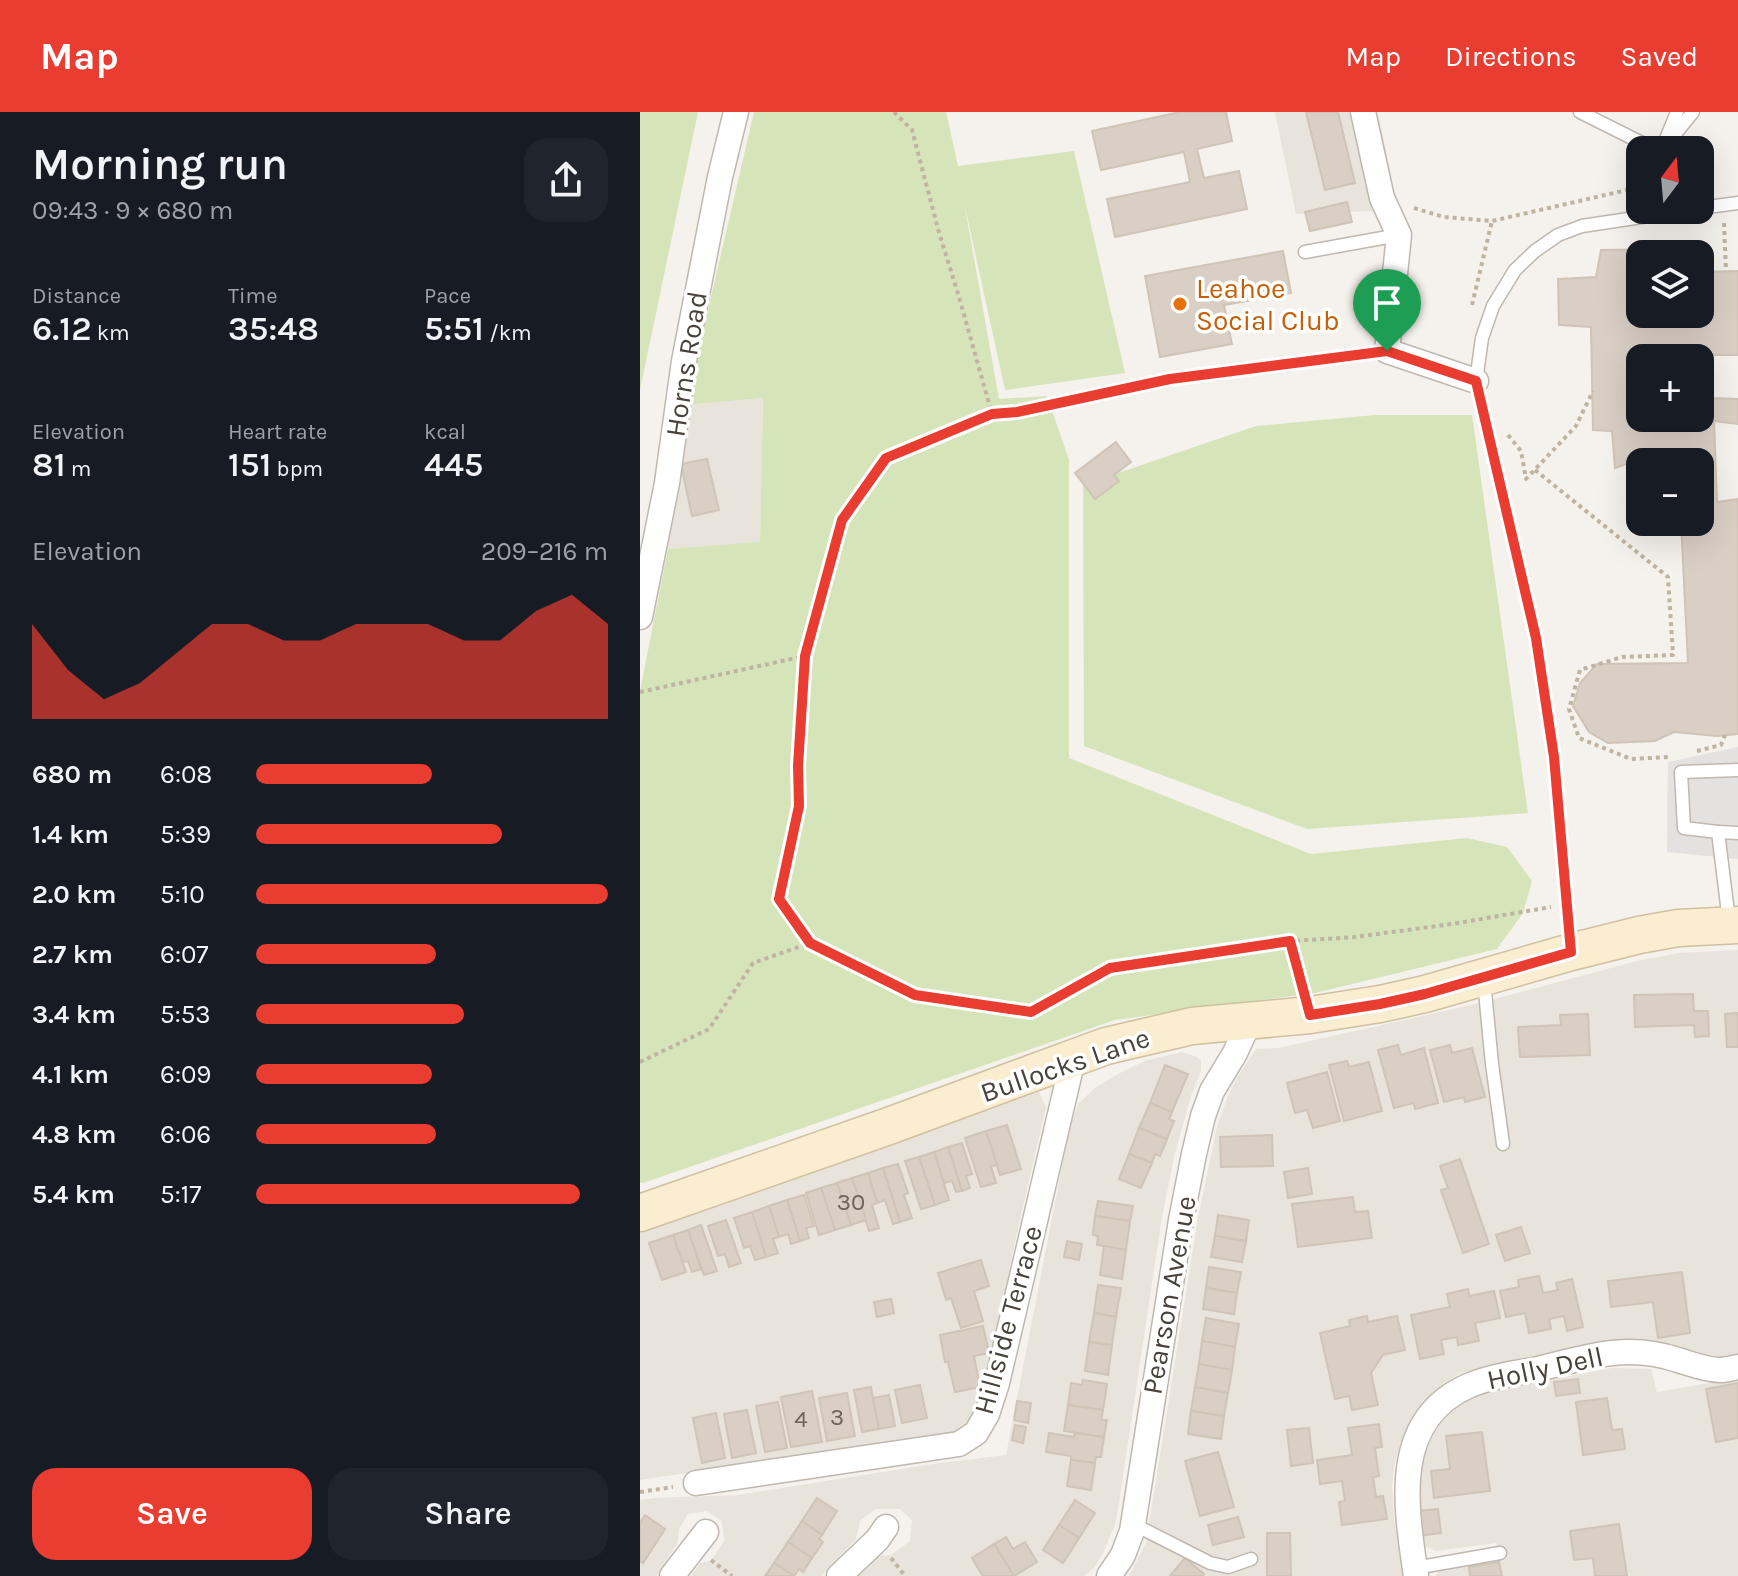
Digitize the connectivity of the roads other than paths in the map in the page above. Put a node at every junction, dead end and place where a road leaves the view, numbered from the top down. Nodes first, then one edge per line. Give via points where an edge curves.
1 (736, 112) edge
2 (1363, 112) edge
3 (1580, 112) edge
4 (1677, 112) edge
5 (1693, 112) edge
6 (1631, 136) edge
7 (1666, 136) edge
8 (1672, 136) edge
9 (1738, 203) edge
10 (1714, 206) edge
11 (1626, 219) edge
12 (1399, 235) junction
13 (1305, 252) dead end
14 (1387, 351) junction
15 (1170, 379) road end
16 (1476, 381) junction
17 (640, 617) edge
18 (1738, 770) edge
19 (1718, 832) junction
20 (1738, 833) edge
21 (1734, 925) edge
22 (1571, 952) junction
23 (1484, 977) junction
24 (1250, 1020) junction
25 (1073, 1059) junction
26 (1503, 1144) dead end
27 (640, 1213) edge
28 (1738, 1367) edge
29 (696, 1483) road end
30 (1133, 1524) junction
31 (886, 1527) dead end
32 (706, 1532) dead end
33 (1500, 1553) dead end
34 (1251, 1559) dead end
35 (1415, 1572) edge
36 (672, 1576) edge
37 (839, 1576) edge
38 (1109, 1576) edge

1 - 17 street, Horns Road via 684,361
2 - 12 street via 1382,198
3 - 6 lane
4 - 7 lane
5 - 8 lane
9 - 10 lane
11 - 16 lane via 1558,235 1515,270 1493,306
12 - 13 lane
12 - 14 street
14 - 15 lane
14 - 16 street
16 - 22 lane via 1536,638 1554,757
18 - 19 lane via 1681,772 1684,828
19 - 20 lane
19 - 21 lane
21 - 22 main road, Bullocks Lane via 1678,928
22 - 23 main road, Bullocks Lane
23 - 24 main road, Bullocks Lane via 1380,1004
23 - 26 lane
24 - 25 main road, Bullocks Lane via 1148,1035
24 - 30 street, Pearson Avenue via 1212,1091 1194,1154
25 - 27 main road, Bullocks Lane
25 - 29 street, Hillside Terrace via 997,1383 976,1433 959,1444
28 - 35 street, Holly Dell via 1721,1370 1651,1354 1615,1353 1485,1379 1449,1396 1428,1419 1411,1451 1407,1495
30 - 34 lane via 1210,1563 1228,1567
30 - 38 street, Pearson Avenue
31 - 37 street
32 - 36 street
33 - 35 lane

